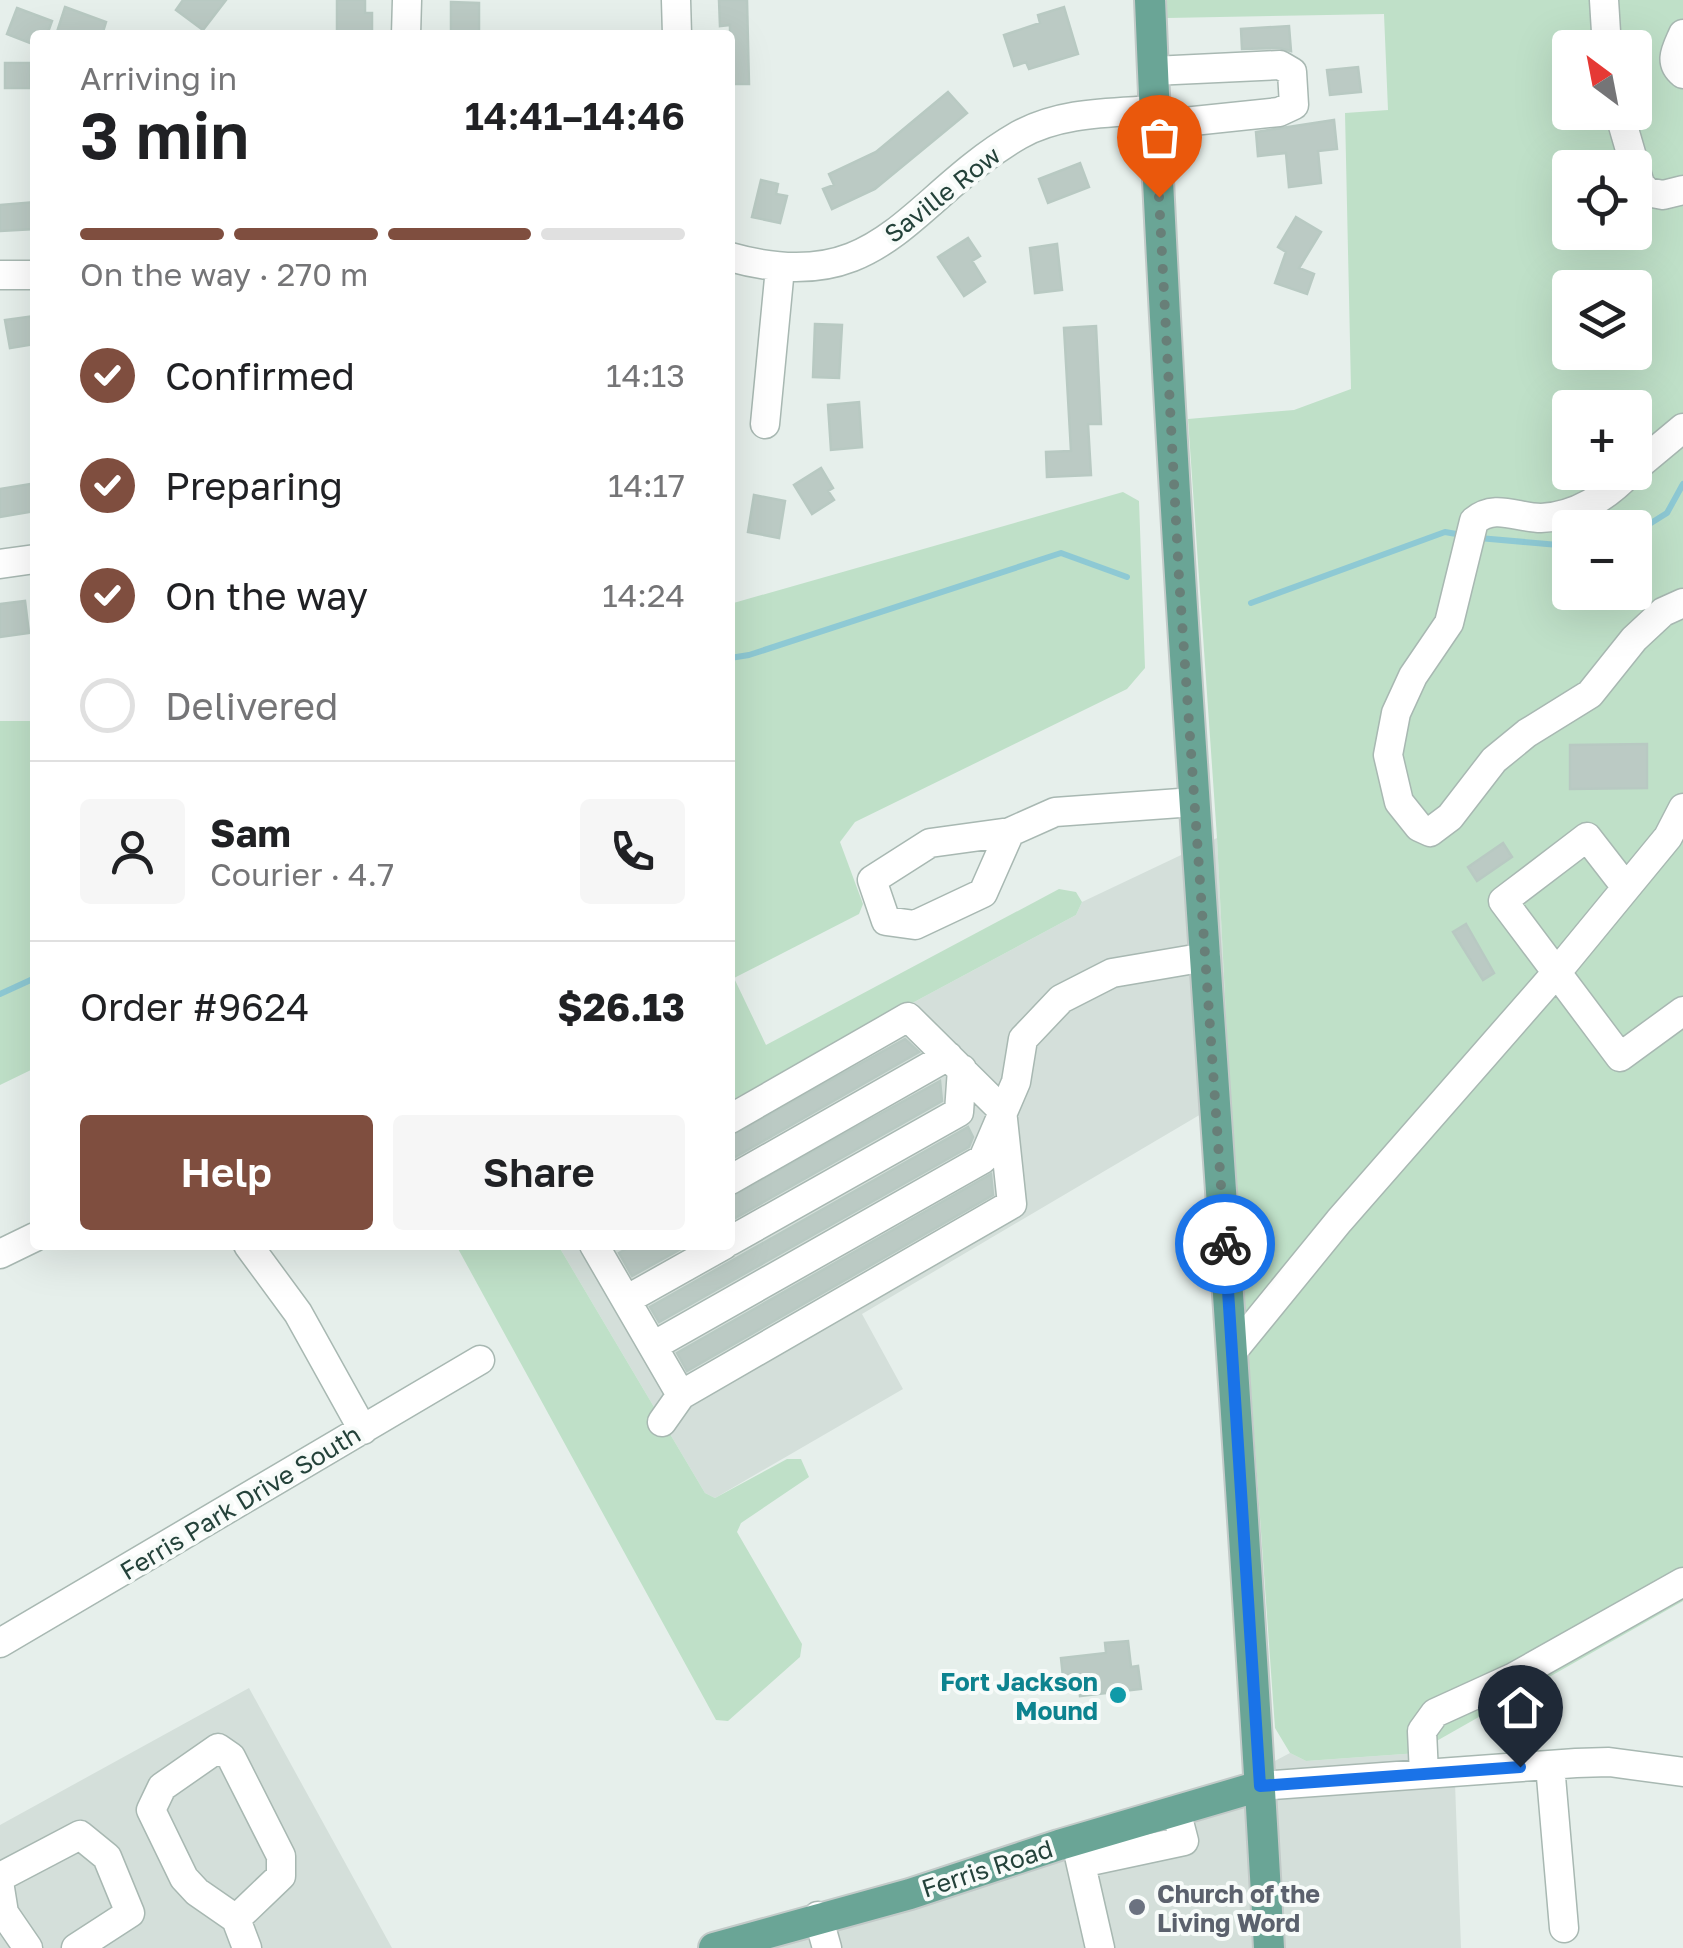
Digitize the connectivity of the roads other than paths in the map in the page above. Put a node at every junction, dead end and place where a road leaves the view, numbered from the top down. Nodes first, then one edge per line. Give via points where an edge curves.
1 (407, 0) edge
2 (676, 0) edge
3 (1150, 0) edge
4 (1604, 0) edge
5 (406, 30) edge
6 (677, 30) edge
7 (1606, 30) edge
8 (1683, 34) edge
9 (1153, 71) junction
10 (1683, 74) edge
11 (1155, 117) junction
12 (1625, 130) edge
13 (1683, 190) edge
14 (735, 258) edge
15 (780, 268) junction
16 (0, 274) edge
17 (30, 274) edge
18 (766, 424) dead end
19 (1683, 428) edge
20 (1652, 454) edge
21 (1608, 490) edge
22 (30, 560) edge
23 (0, 564) edge
24 (1683, 603) edge
25 (1194, 802) junction
26 (1683, 808) edge
27 (1010, 832) junction
28 (1625, 886) junction
29 (1206, 958) junction
30 (1557, 972) junction
31 (1683, 1011) edge
32 (955, 1062) junction
33 (1002, 1110) junction
34 (735, 1116) edge
35 (735, 1177) edge
36 (30, 1239) edge
37 (735, 1239) edge
38 (252, 1250) edge
39 (604, 1250) edge
40 (715, 1250) edge
41 (0, 1254) edge
42 (626, 1300) junction
43 (653, 1346) junction
44 (1233, 1351) junction
45 (480, 1360) dead end
46 (681, 1395) junction
47 (662, 1422) dead end
48 (363, 1430) junction
49 (1683, 1582) edge
50 (0, 1643) edge
51 (1550, 1765) junction
52 (1683, 1772) edge
53 (1424, 1774) junction
54 (1260, 1786) junction
55 (1078, 1851) junction
56 (0, 1878) edge
57 (0, 1888) edge
58 (818, 1916) junction
59 (236, 1919) junction
60 (1564, 1928) dead end
61 (28, 1948) edge
62 (76, 1948) edge
63 (247, 1948) edge
64 (714, 1948) edge
65 (827, 1948) edge
66 (1100, 1948) edge
67 (1269, 1948) edge

1 - 5 street
2 - 6 street
3 - 9 main road
4 - 7 street
8 - 10 street via 1673,57
9 - 11 main road
9 - 11 street, Saville Row via 1280,65 1292,72 1296,100 1279,112
11 - 15 street, Saville Row via 1104,112 1047,122 992,153 886,240 829,266
11 - 25 main road
12 - 13 street via 1647,192
14 - 15 street, Saville Row
15 - 18 street
16 - 17 street
19 - 20 street
21 - 24 street via 1588,506 1545,518 1496,510 1472,526 1449,623 1396,713 1388,756 1399,802 1430,832 1450,818 1494,760 1590,694 1634,639
22 - 23 street
25 - 27 street via 1054,812
25 - 29 main road
26 - 28 street via 1668,837
27 - 27 street via 930,844 872,880 886,920 915,925 983,893
28 - 30 street
28 - 30 street via 1587,837 1503,901
29 - 33 street via 1112,973 1061,999 1023,1039 1016,1082
29 - 44 main road
30 - 31 street via 1620,1057
30 - 44 street
32 - 33 street
32 - 34 street via 908,1017
32 - 35 street
32 - 37 street via 960,1112
33 - 43 street via 983,1159
33 - 46 street via 1012,1204
36 - 41 street
38 - 48 street via 298,1312
39 - 42 street
40 - 42 street
42 - 43 street
43 - 46 street
44 - 54 main road
45 - 48 street, Ferris Park Drive South
46 - 47 street
48 - 50 street, Ferris Park Drive South
49 - 53 street via 1514,1677 1435,1713 1422,1731
51 - 52 street via 1609,1762
51 - 53 street
51 - 60 street
53 - 54 street
54 - 55 main road, Ferris Road via 1176,1810
54 - 67 main road
55 - 58 main road, Ferris Road
55 - 66 street
56 - 62 street via 80,1834 107,1857 130,1913
57 - 61 street via 4,1914
58 - 64 main road, Ferris Road
58 - 65 street
59 - 59 street via 184,1878 151,1810 162,1787 218,1748 231,1757 280,1856 281,1876
59 - 63 street

